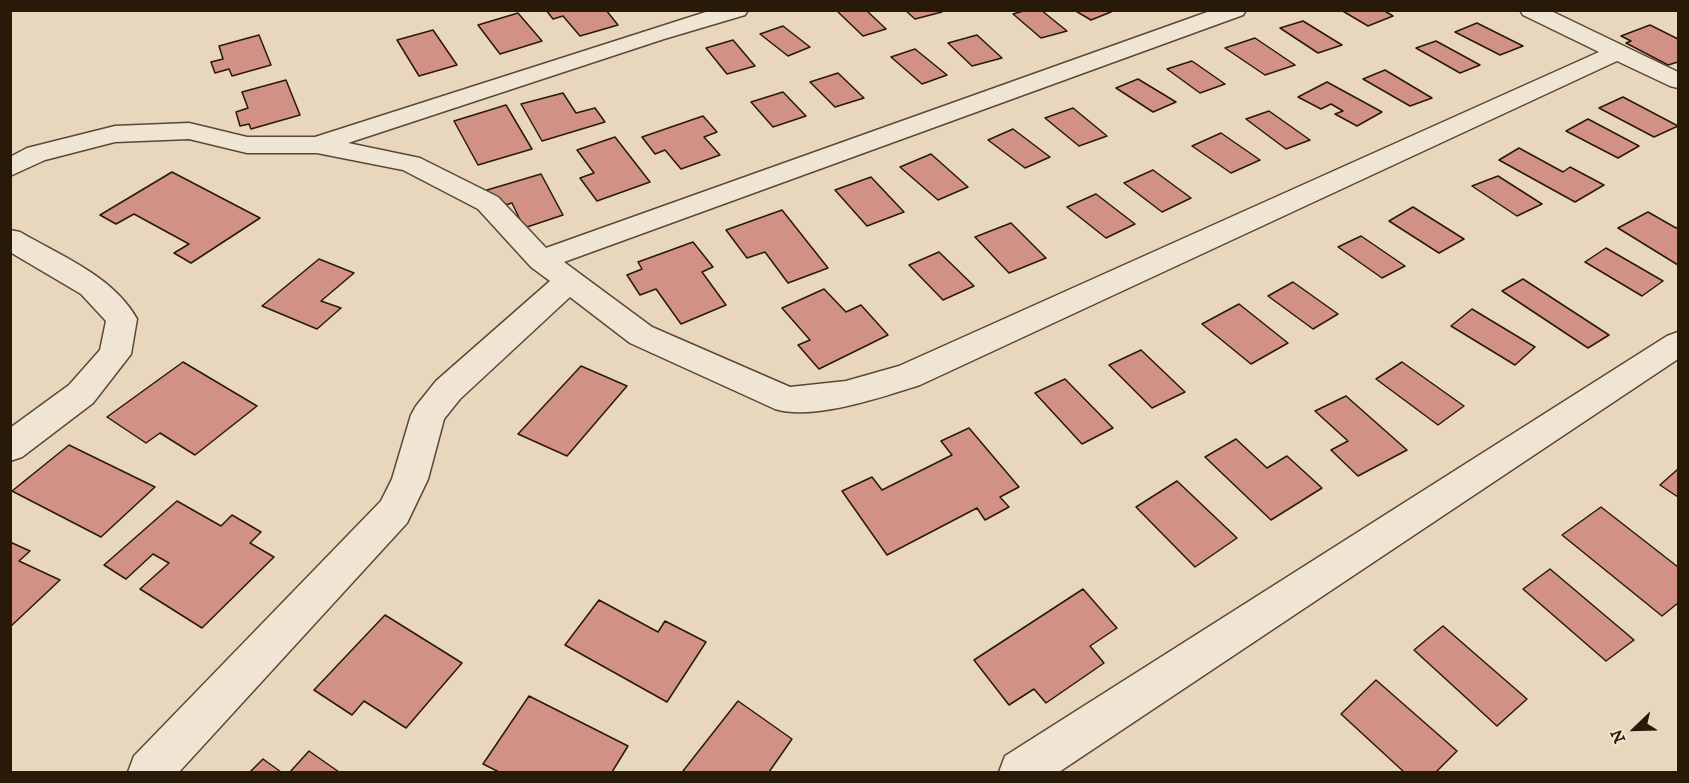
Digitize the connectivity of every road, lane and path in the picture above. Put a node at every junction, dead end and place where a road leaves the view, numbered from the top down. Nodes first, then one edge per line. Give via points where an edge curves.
1 (737, 10) edge
2 (1235, 10) edge
3 (1532, 10) edge
4 (1617, 52) junction
5 (1678, 81) edge
6 (317, 145) junction
7 (10, 168) edge
8 (10, 239) edge
9 (555, 270) junction
10 (1678, 344) edge
11 (10, 447) edge
12 (150, 772) edge
13 (1021, 772) edge

1 - 6 street
2 - 9 street
3 - 4 street via 1570,20
4 - 5 street
4 - 9 street via 908,376 846,394 787,400 641,335
6 - 7 street via 247,145 189,132 115,134 36,154
6 - 9 street via 411,164 488,203
8 - 11 street via 92,287 122,319 116,354 81,394
9 - 12 street via 516,326 448,390 428,415 410,478 394,512
10 - 13 street

